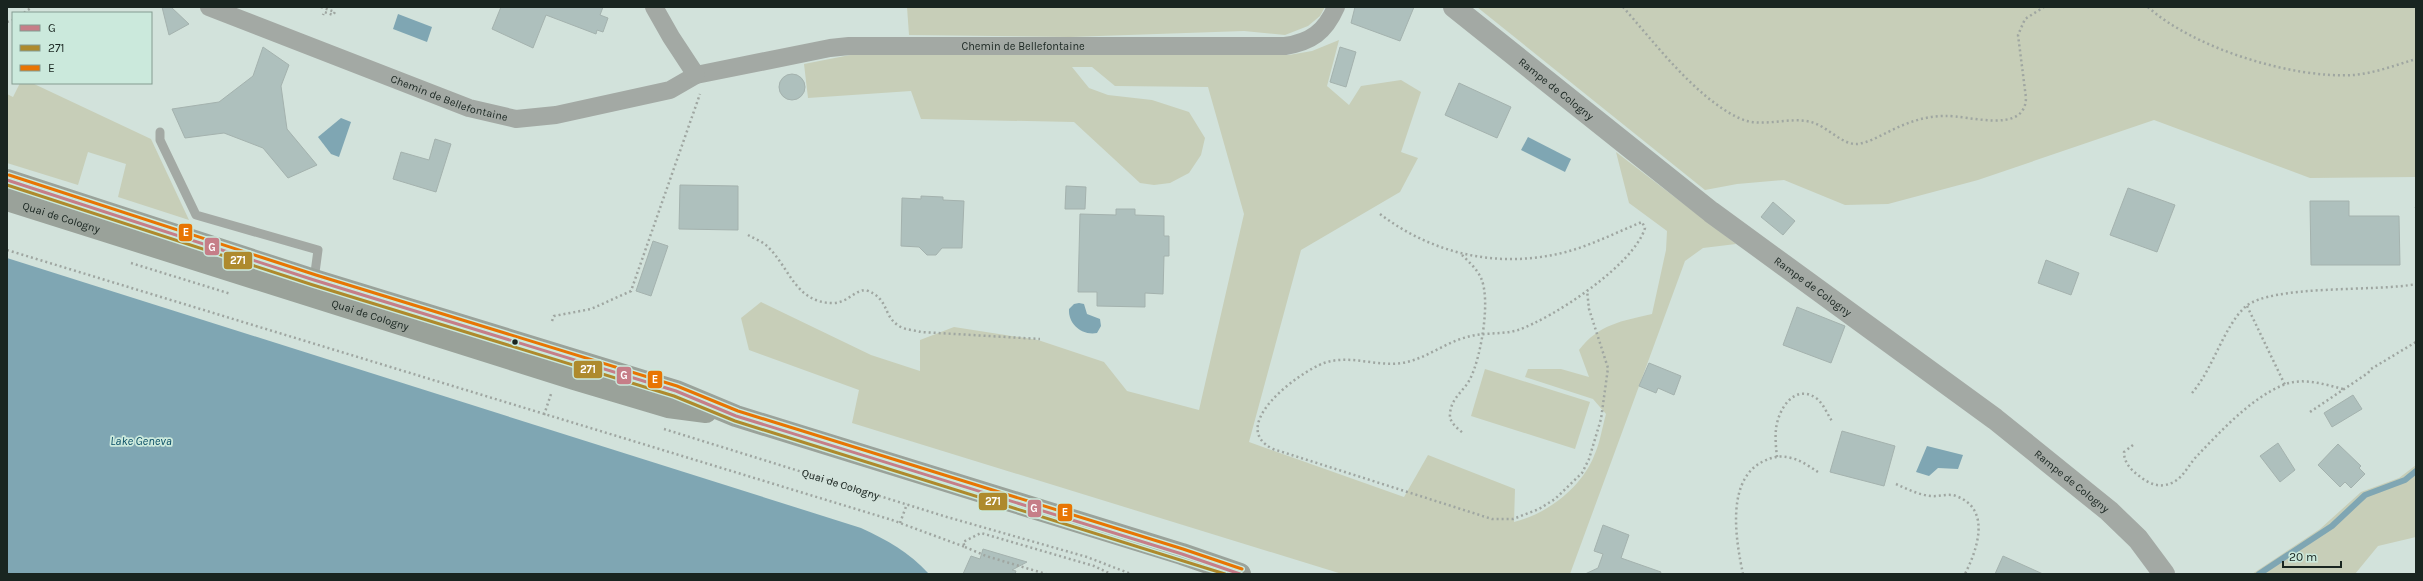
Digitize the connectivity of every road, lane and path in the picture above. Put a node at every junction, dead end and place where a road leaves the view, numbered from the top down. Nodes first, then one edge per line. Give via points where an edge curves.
1 (209, 7) edge
2 (321, 7) edge
3 (654, 7) edge
4 (1336, 7) edge
5 (1454, 7) edge
6 (1623, 7) edge
7 (2044, 7) edge
8 (2148, 7) edge
9 (323, 15) dead end
10 (2416, 59) edge
11 (696, 74) junction
12 (160, 132) dead end
13 (7, 180) edge
14 (7, 200) edge
15 (1380, 214) dead end
16 (748, 235) dead end
17 (7, 250) edge
18 (1462, 254) junction
19 (314, 280) junction
20 (2416, 284) edge
21 (1587, 290) junction
22 (2247, 306) junction
23 (552, 321) dead end
24 (1482, 335) junction
25 (1040, 339) dead end
26 (2416, 342) edge
27 (598, 376) junction
28 (2285, 384) junction
29 (2343, 389) junction
30 (2192, 393) dead end
31 (557, 396) dead end
32 (2310, 412) dead end
33 (544, 415) junction
34 (1832, 421) dead end
35 (657, 427) dead end
36 (1463, 433) dead end
37 (2133, 445) dead end
38 (1777, 457) junction
39 (1818, 472) dead end
40 (1896, 484) dead end
41 (907, 504) junction
42 (900, 523) junction
43 (965, 547) junction
44 (1119, 570) junction
45 (1046, 574) edge
46 (1111, 574) edge
47 (1124, 574) edge
48 (1131, 574) edge
49 (1240, 574) edge
50 (1743, 574) edge
51 (1965, 574) edge
52 (2164, 574) edge

1 - 11 street, Chemin de Bellefontaine via 469,108 502,117 530,119 556,115 670,90
2 - 9 path via 335,12 334,15 324,12
3 - 11 street
4 - 11 street, Chemin de Bellefontaine via 1322,32 1302,43 1285,46 848,46
5 - 52 street, Rampe de Cologny via 1711,212 1995,419 2109,511 2138,539
6 - 7 path via 1690,80 1739,118 1759,122 1809,122 1832,131 1843,141 1857,144 1924,118 1946,116 1996,121 2010,119 2019,114 2025,108 2026,98 2018,35 2025,19
8 - 10 path via 2173,25 2206,43 2311,74 2354,75
11 - 23 path via 700,94 631,291 591,309 554,316
12 - 19 lane via 160,140 196,215 318,250
13 - 19 main road, Quai de Cologny
14 - 27 main road, Quai de Cologny
15 - 18 path via 1408,233 1435,246
16 - 25 path via 768,247 800,290 820,302 844,302 858,292 866,290 882,300 893,321 903,328 921,332
17 - 33 path
18 - 21 path via 1507,260 1542,257 1588,244 1642,222 1645,228 1643,234 1632,250 1607,275
18 - 24 path via 1482,280
19 - 27 main road, Quai de Cologny
20 - 22 path via 2308,291 2260,299
21 - 24 path via 1556,312 1533,324 1516,330
21 - 24 path via 1589,309 1608,368 1601,419 1582,473 1555,500 1529,514 1507,520 1492,519 1273,449 1262,443 1257,434 1258,421 1270,403 1305,374 1323,364 1349,360 1395,364 1427,356 1461,339
22 - 28 path
22 - 30 path via 2238,316
24 - 36 path via 1479,356 1471,378 1456,395 1450,414 1453,423
26 - 29 path
27 - 49 main road, Quai de Cologny via 676,391 736,416 1174,551
28 - 29 path via 2309,382
28 - 37 path via 2254,404 2195,459 2185,474 2166,485 2149,482 2131,469 2125,460 2124,452
29 - 32 path
31 - 33 path via 551,394
33 - 42 path
34 - 38 path via 1816,398 1805,395 1789,399 1783,406 1776,429
35 - 41 path, Quai de Cologny
38 - 39 path via 1798,460
38 - 50 path via 1751,469 1746,475 1740,494 1736,527
40 - 51 path via 1931,496 1955,496 1972,508 1980,530
41 - 42 path
41 - 44 path, Quai de Cologny via 1086,557
42 - 43 path
43 - 45 path
43 - 46 path via 963,542 981,533 1094,566
44 - 47 path
44 - 48 path, Quai de Cologny

